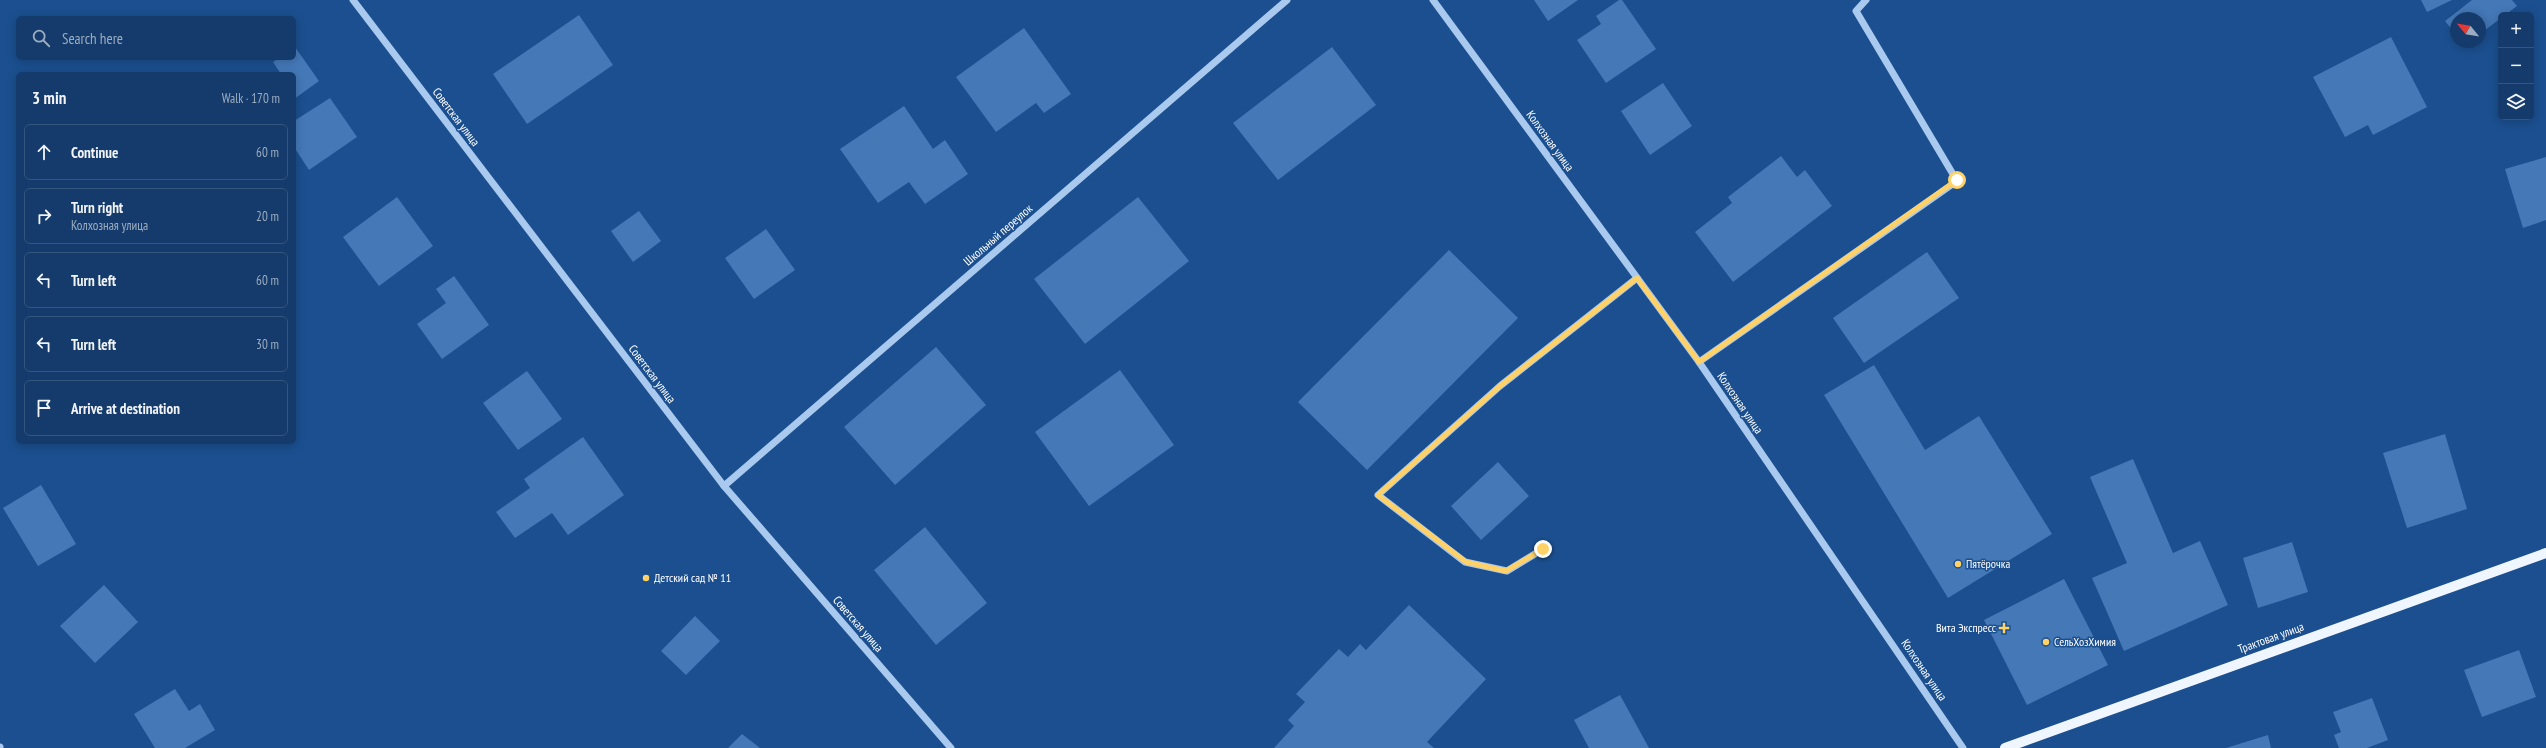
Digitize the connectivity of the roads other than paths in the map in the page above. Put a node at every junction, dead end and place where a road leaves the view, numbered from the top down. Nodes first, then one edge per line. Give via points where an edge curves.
1 (353, 0) edge
2 (1287, 0) edge
3 (1433, 0) edge
4 (1866, 0) edge
5 (1637, 278) junction
6 (1699, 362) junction
7 (724, 486) junction
8 (1543, 549) dead end
9 (2546, 553) edge
10 (951, 748) edge
11 (1964, 748) edge
12 (2005, 748) edge

1 - 7 street, Советская улица
2 - 7 street, Школьный переулок
3 - 5 street, Колхозная улица
4 - 6 street via 1856,11 1957,180
5 - 6 street, Колхозная улица
5 - 8 street via 1500,386 1378,495 1466,562 1506,571
6 - 11 street, Колхозная улица
7 - 10 street, Советская улица
9 - 12 main road, Трактовая улица

